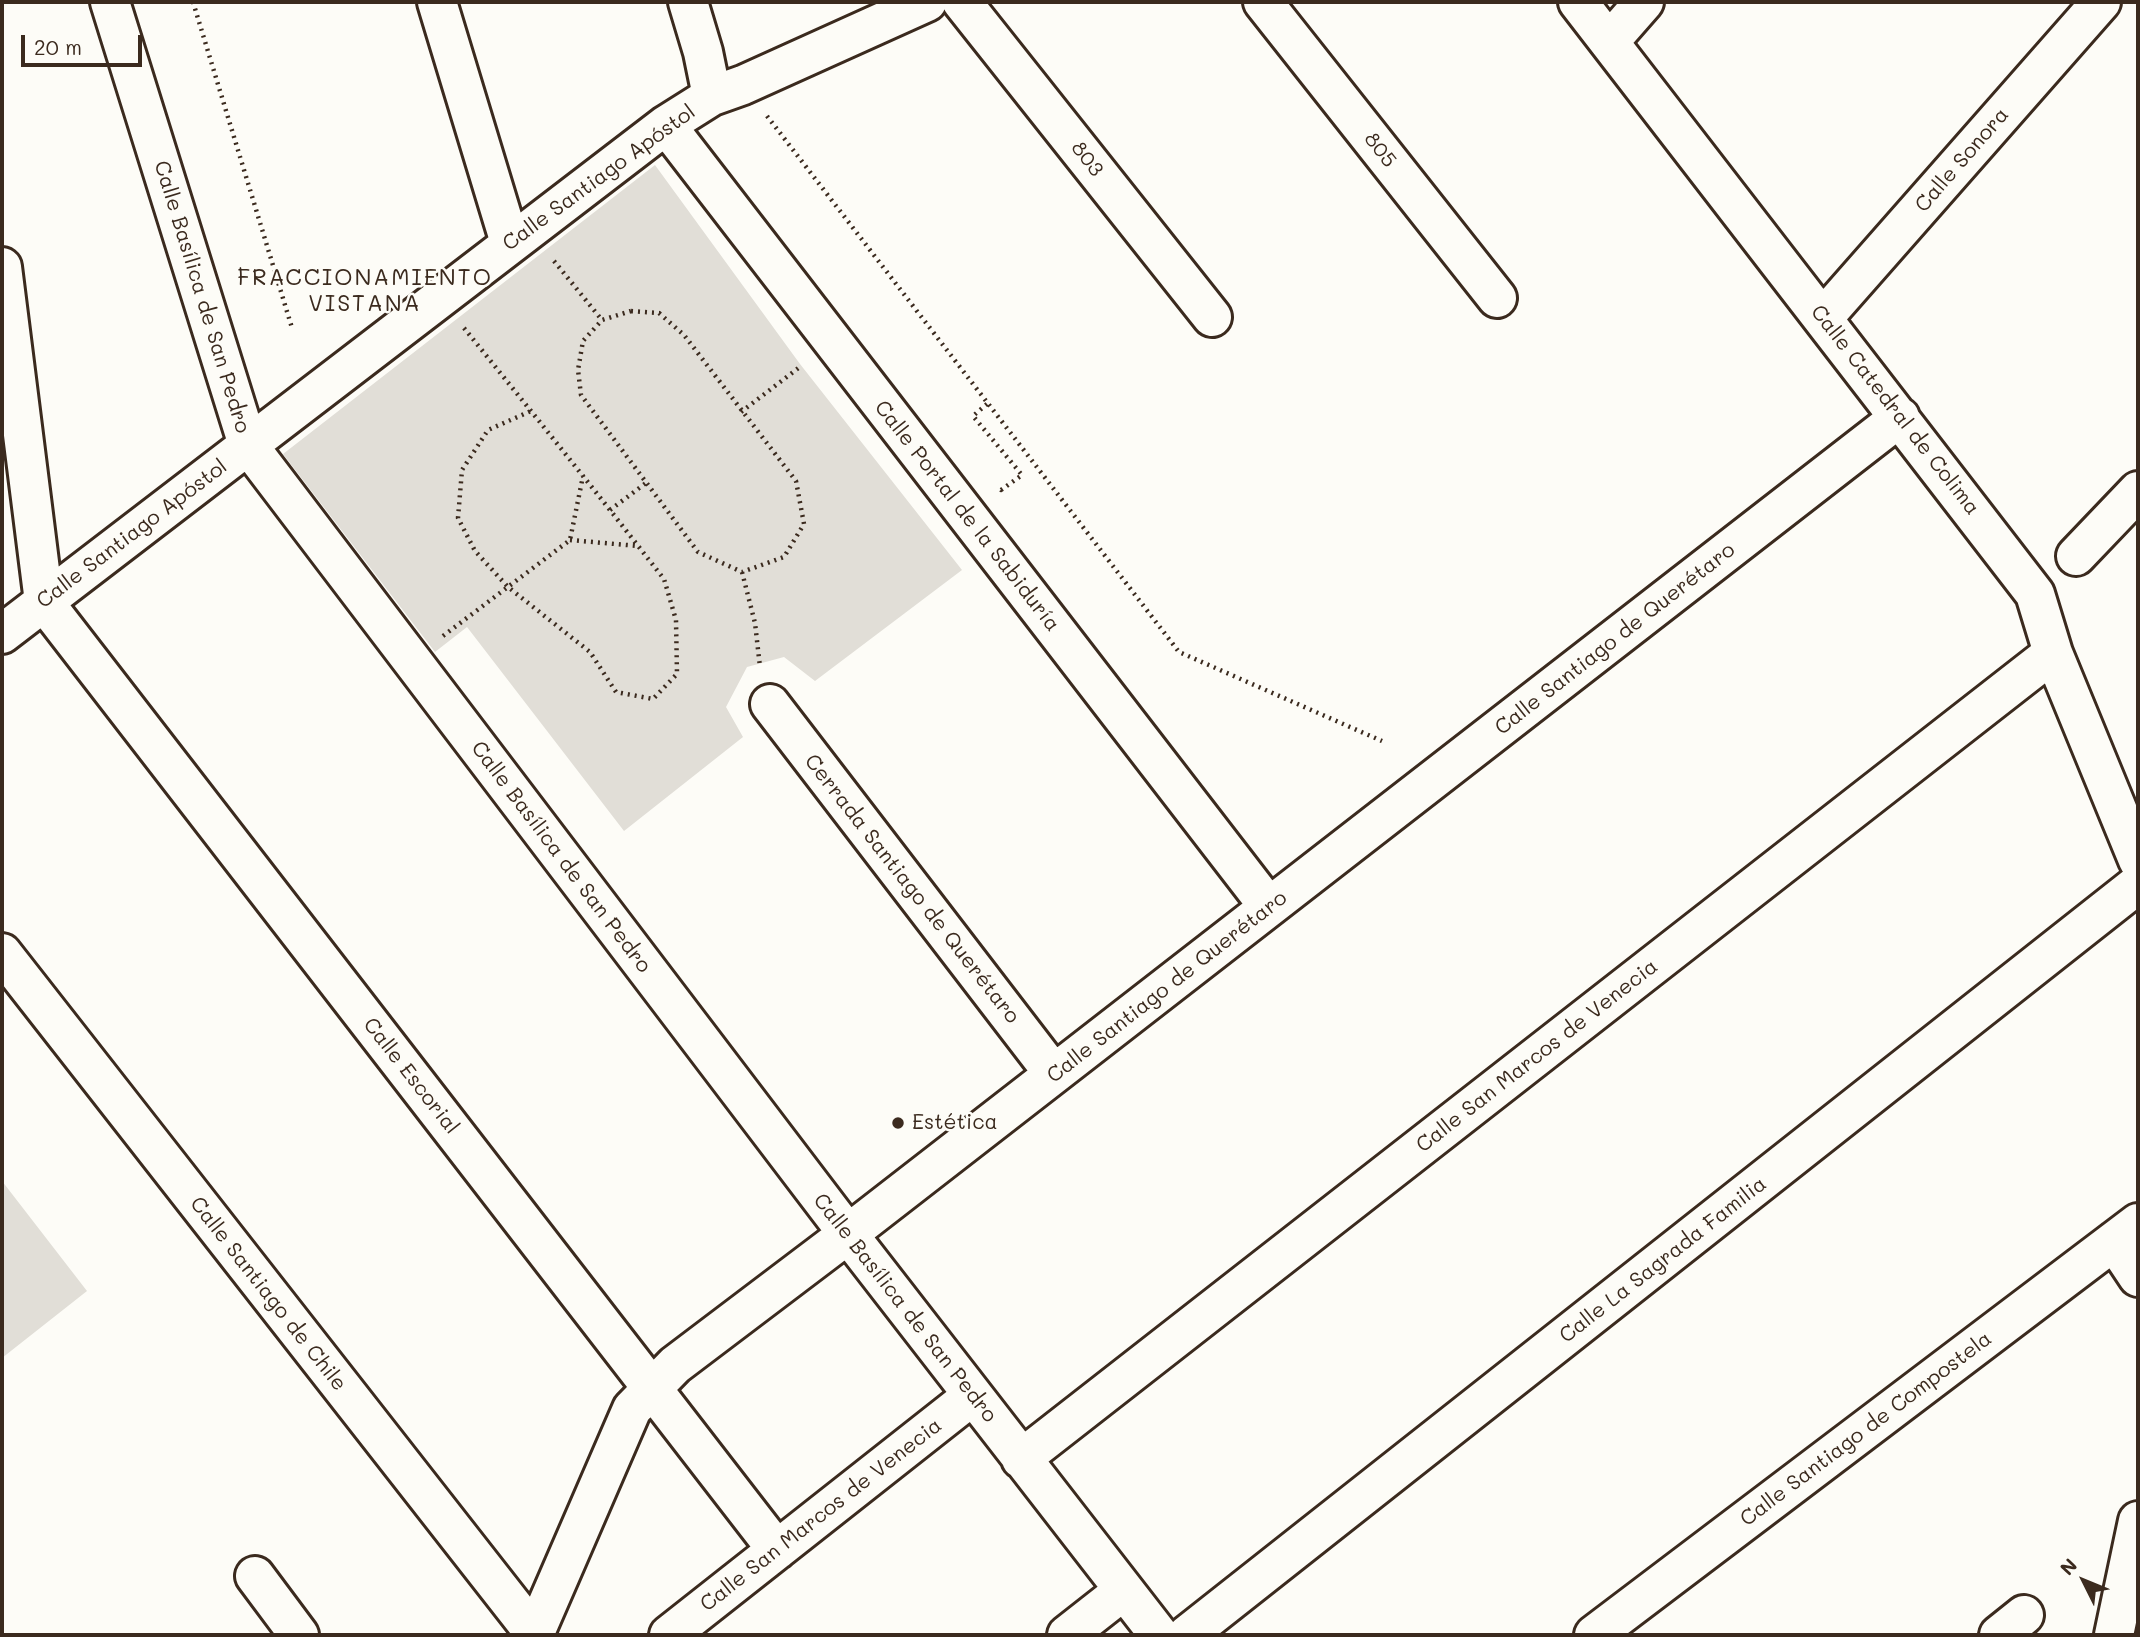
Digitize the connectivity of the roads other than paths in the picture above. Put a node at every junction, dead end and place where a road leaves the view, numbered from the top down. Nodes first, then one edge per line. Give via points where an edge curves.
1 (110, 2) edge
2 (437, 2) edge
3 (688, 2) edge
4 (926, 2) edge
5 (962, 2) edge
6 (1263, 2) edge
7 (1578, 2) edge
8 (1644, 2) edge
9 (2101, 2) edge
10 (1609, 42) junction
11 (728, 90) junction
12 (666, 125) junction
13 (519, 237) junction
14 (2, 267) edge
15 (1497, 298) dead end
16 (1212, 317) dead end
17 (1823, 318) junction
18 (1900, 417) junction
19 (248, 445) junction
20 (2138, 491) edge
21 (2076, 556) dead end
22 (44, 602) junction
23 (2, 634) edge
24 (2053, 653) junction
25 (769, 704) road end
26 (2138, 860) edge
27 (2138, 884) edge
28 (1269, 907) junction
29 (2, 953) edge
30 (1054, 1074) junction
31 (2126, 1232) edge
32 (848, 1234) junction
33 (2138, 1277) edge
34 (651, 1387) junction
35 (972, 1396) junction
36 (1021, 1459) junction
37 (2138, 1521) edge
38 (777, 1550) junction
39 (255, 1576) dead end
40 (1123, 1591) junction
41 (299, 1635) edge
42 (535, 1635) edge
43 (669, 1635) edge
44 (1067, 1635) edge
45 (1159, 1635) edge
46 (1187, 1635) edge
47 (1594, 1635) edge
48 (2114, 1635) edge

1 - 19 street, Calle Basílica de San Pedro
2 - 13 street
3 - 11 street via 703,52
4 - 11 street, Calle Santiago Apóstol
5 - 16 street, 803
6 - 15 street, 805
7 - 10 street, Calle Catedral de Colima
8 - 10 street
9 - 17 street, Calle Sonora
10 - 17 street, Calle Catedral de Colima
11 - 12 street, Calle Santiago Apóstol
12 - 13 street, Calle Santiago Apóstol
12 - 28 street, Calle Portal de la Sabiduría
13 - 19 street, Calle Santiago Apóstol
14 - 22 street
17 - 18 street, Calle Catedral de Colima
18 - 24 street, Calle Catedral de Colima via 2035,594
18 - 28 street, Calle Santiago de Querétaro
19 - 22 street, Calle Santiago Apóstol
19 - 32 street, Calle Basílica de San Pedro
20 - 21 street
22 - 23 street, Calle Santiago Apóstol
22 - 34 street, Calle Escorial
24 - 26 street, Calle Catedral de Colima
24 - 36 street, Calle San Marcos de Venecia
25 - 30 street, Cerrada Santiago de Querétaro
27 - 46 street, Calle La Sagrada Familia
28 - 30 street, Calle Santiago de Querétaro
29 - 42 street, Calle Santiago de Chile
30 - 32 street, Calle Santiago de Querétaro
31 - 33 street
31 - 47 street, Calle Santiago de Compostela
32 - 34 street, Calle Santiago de Querétaro
32 - 35 street, Calle Basílica de San Pedro
34 - 38 street, Calle Escorial
34 - 42 street, Calle Santiago de Querétaro via 632,1409
35 - 36 street, Calle Basílica de San Pedro
35 - 38 street, Calle San Marcos de Venecia
36 - 40 street, Calle Basílica de San Pedro
37 - 48 street
38 - 43 street, Calle San Marcos de Venecia
39 - 41 street
40 - 44 street
40 - 45 street, Calle Basílica de San Pedro

